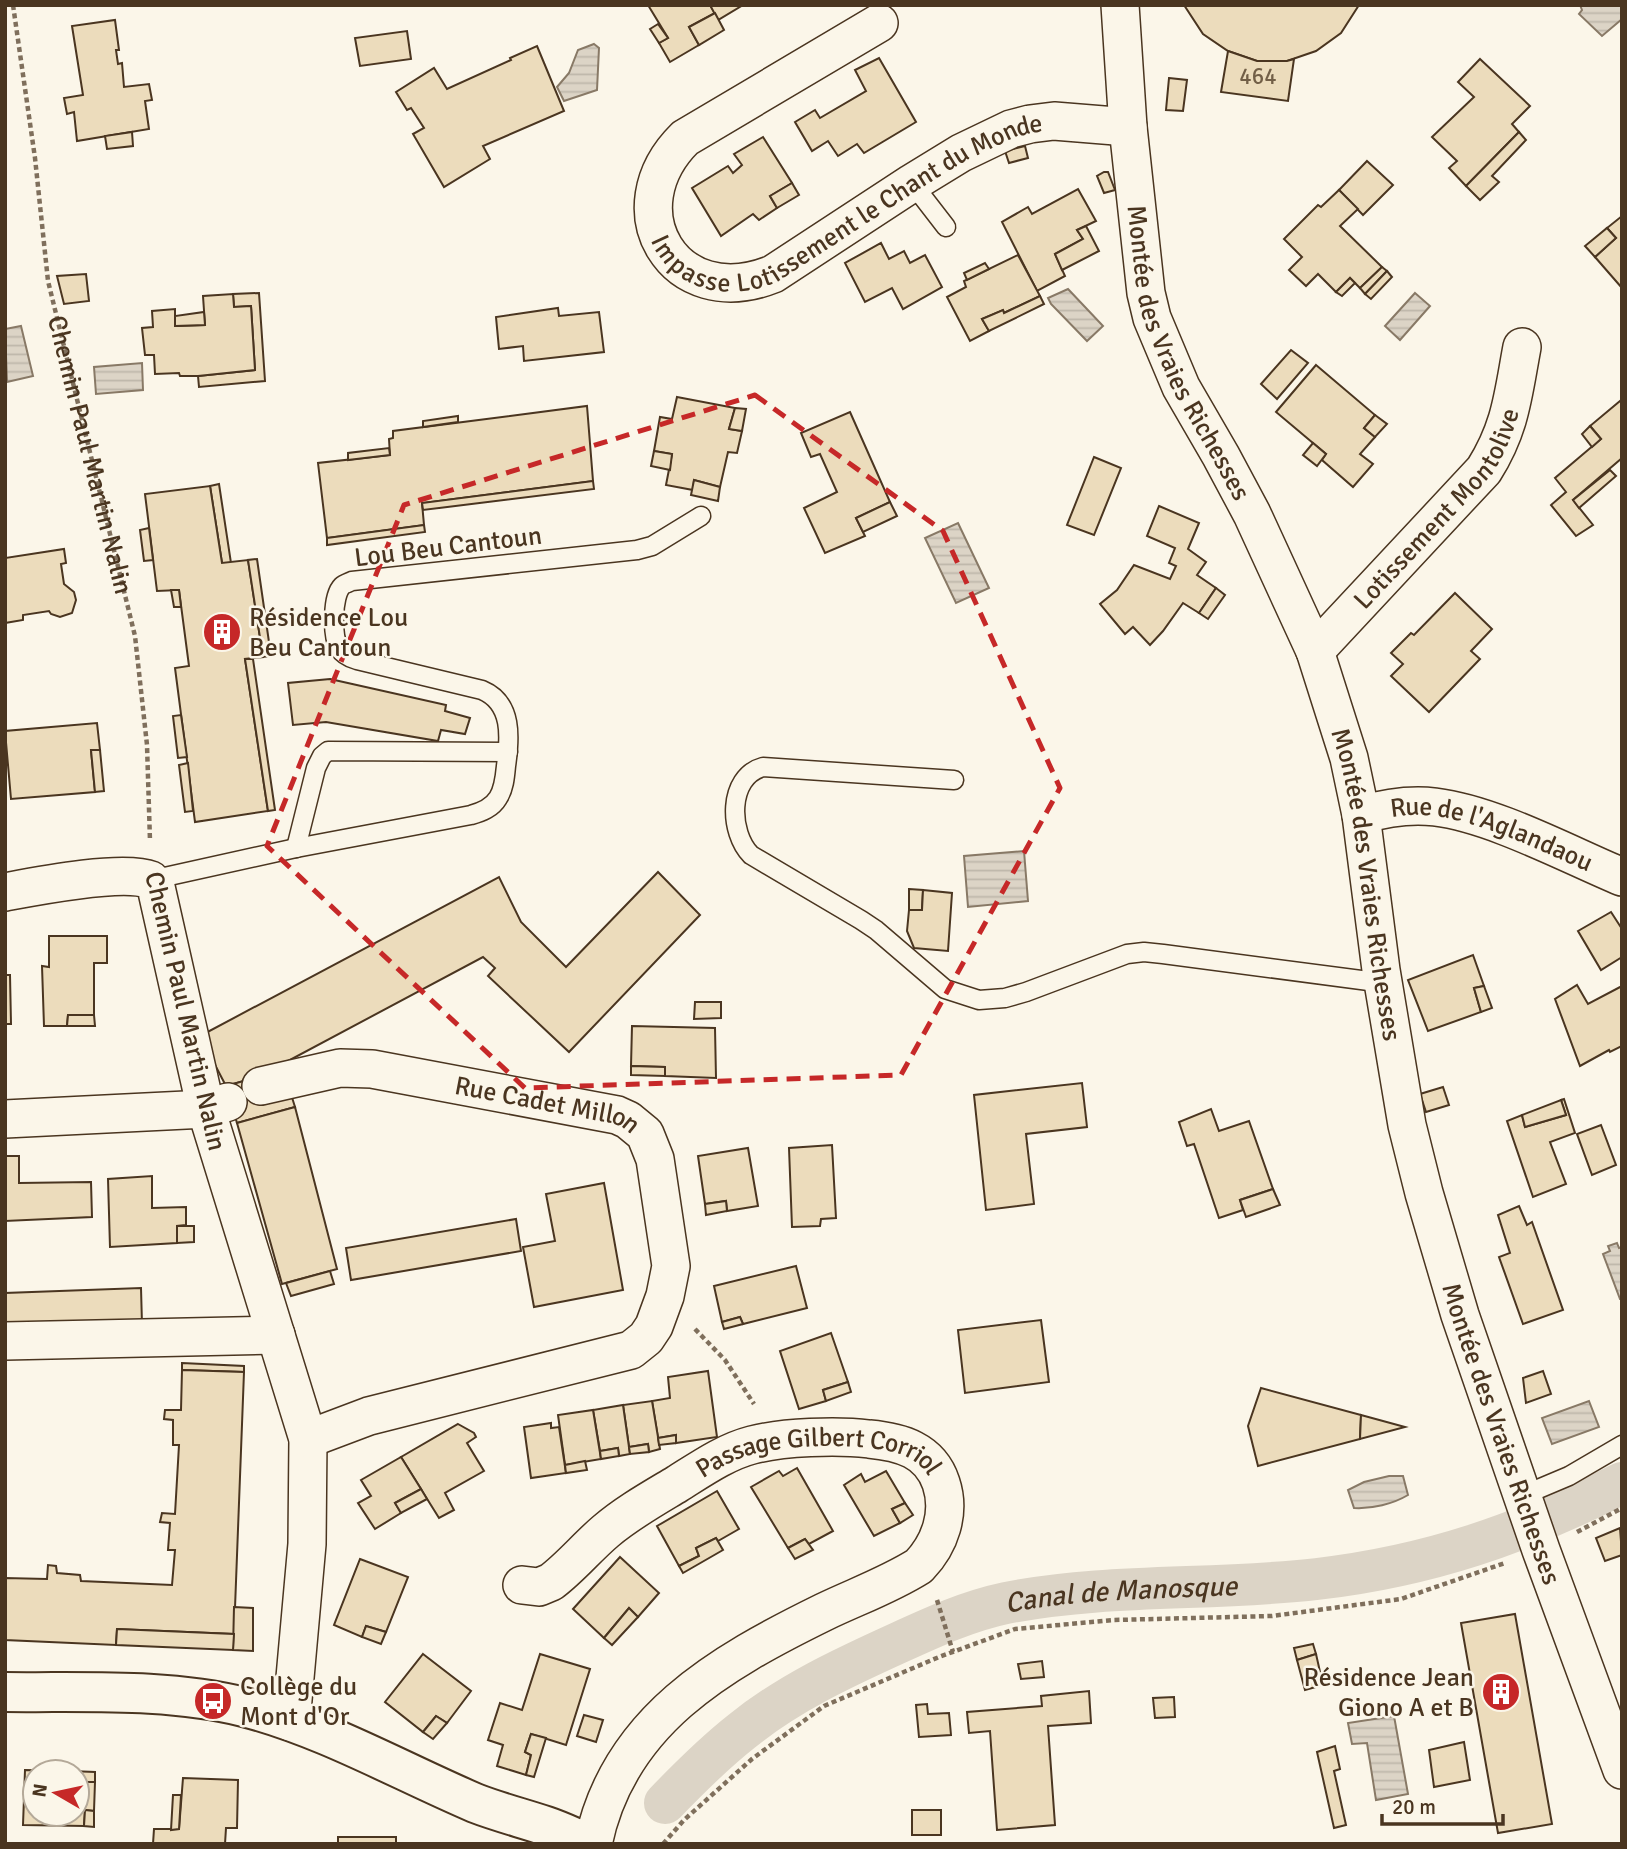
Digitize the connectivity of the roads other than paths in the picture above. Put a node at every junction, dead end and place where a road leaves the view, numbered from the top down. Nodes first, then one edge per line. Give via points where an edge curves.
1 (1120, 5) edge
2 (879, 23) dead end
3 (1128, 127) junction
4 (912, 183) junction
5 (946, 227) dead end
6 (1522, 347) dead end
7 (701, 516) dead end
8 (1315, 651) junction
9 (508, 752) junction
10 (954, 780) dead end
11 (1361, 815) junction
12 (296, 848) junction
13 (1622, 877) edge
14 (151, 880) junction
15 (5, 892) edge
16 (1384, 983) junction
17 (261, 1086) dead end
18 (217, 1106) junction
19 (5, 1119) edge
20 (276, 1335) junction
21 (5, 1341) edge
22 (308, 1439) junction
23 (1622, 1446) edge
24 (1525, 1501) junction
25 (522, 1585) dead end
26 (5, 1692) edge
27 (291, 1722) junction
28 (1622, 1770) edge
29 (477, 1804) junction
30 (524, 1844) edge
31 (592, 1844) edge

1 - 3 street, Montée des Vraies Richesses
2 - 4 street, Impasse Lotissement le Chant du Monde via 685,138 658,175 654,214 663,246 676,264 706,281 741,283 773,274
3 - 4 street, Impasse Lotissement le Chant du Monde via 1054,121 1030,124 961,153
3 - 8 street, Montée des Vraies Richesses via 1152,318 1181,387 1252,514
4 - 5 lane
6 - 8 street, Lotissement Montolive via 1509,421 1484,470
7 - 9 lane, Lou Beu Cantoun via 652,546 637,550 352,581 340,590 334,629 343,654 495,697 508,725
8 - 11 street, Montée des Vraies Richesses via 1349,758
9 - 12 lane, Lou Beu Cantoun via 500,796 482,812
9 - 12 lane via 328,751 316,768
10 - 16 lane via 763,767 751,773 739,791 737,829 751,855 869,925 945,989 968,998 990,1000 1026,992 1136,952
11 - 13 street, Rue de l'Aglandaou via 1410,806 1458,812
11 - 16 street, Montée des Vraies Richesses
12 - 14 lane, Lou Beu Cantoun
14 - 15 street via 138,876 60,882
14 - 18 street, Chemin Paul Martin Nalin
16 - 24 street, Montée des Vraies Richesses via 1407,1125 1424,1193 1460,1315
17 - 22 street, Rue Cadet Millon via 340,1068 372,1069 576,1106 628,1120 645,1134 655,1158 670,1256 669,1281 654,1326 631,1350 369,1416
18 - 19 street
18 - 20 street, Chemin Paul Martin Nalin
20 - 21 street
20 - 22 street, Chemin Paul Martin Nalin
22 - 27 street, Chemin Paul Martin Nalin via 307,1544
23 - 24 lane
24 - 28 street, Montée des Vraies Richesses
25 - 31 street, Passage Gilbert Corriol via 539,1587 551,1582 627,1514 715,1461 752,1445 863,1438 898,1443 923,1455 937,1474 944,1499 945,1515 934,1547 919,1566 762,1644 666,1710 617,1775
26 - 27 street via 213,1701
27 - 29 street
29 - 30 street
29 - 31 street

